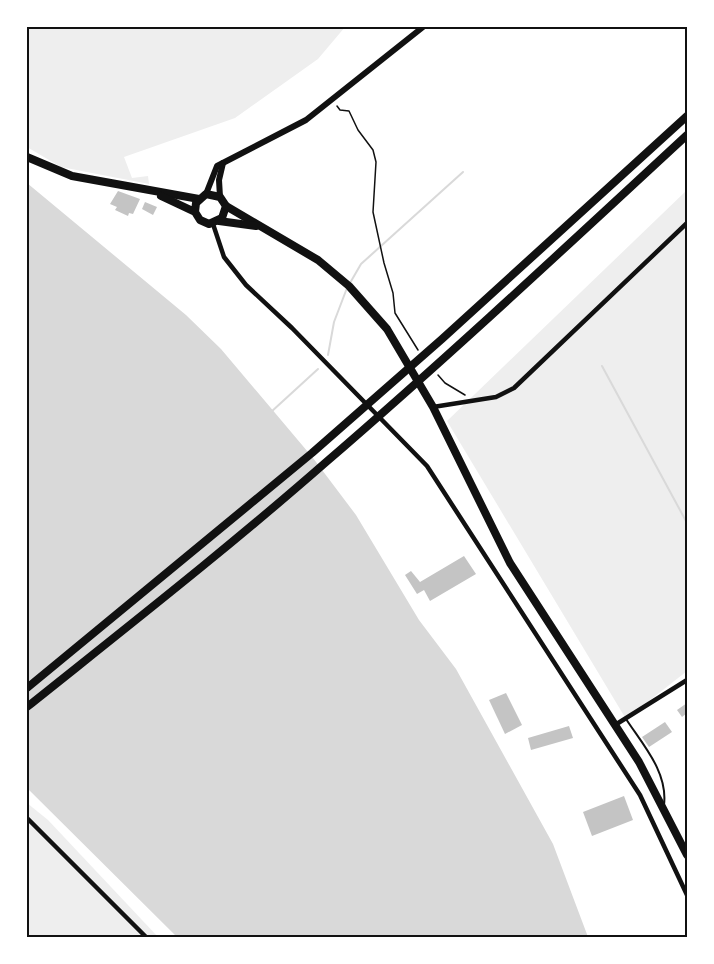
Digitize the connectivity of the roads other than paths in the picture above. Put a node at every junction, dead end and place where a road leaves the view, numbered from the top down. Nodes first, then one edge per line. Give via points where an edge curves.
1 (423, 27) edge
2 (687, 116) edge
3 (687, 135) edge
4 (27, 157) edge
5 (224, 163) junction
6 (154, 193) junction
7 (203, 196) junction
8 (220, 197) junction
9 (226, 206) junction
10 (195, 212) junction
11 (216, 223) junction
12 (687, 223) edge
13 (263, 227) junction
14 (433, 407) junction
15 (687, 680) edge
16 (27, 688) edge
17 (27, 707) edge
18 (626, 719) junction
19 (615, 725) junction
20 (664, 808) junction
21 (27, 818) edge
22 (687, 855) edge
23 (687, 895) edge
24 (146, 937) edge

1 - 5 street via 333,100 271,140
2 - 16 highway via 304,460
3 - 17 highway via 451,353 192,576
4 - 6 main road via 72,176
5 - 7 street via 214,170
5 - 8 street
6 - 7 main road
6 - 10 main road
7 - 8 main road
7 - 10 main road
8 - 9 main road
9 - 11 main road via 225,215
9 - 13 main road
10 - 11 main road via 204,223
11 - 13 main road
11 - 23 street via 224,257 246,285 427,466 640,795
12 - 14 street via 514,388 496,397
13 - 14 main road via 318,260 365,303 404,356
14 - 19 main road via 529,594
15 - 18 street
18 - 19 street
18 - 20 lane via 657,767 666,794
19 - 20 main road
20 - 22 main road
21 - 24 street

